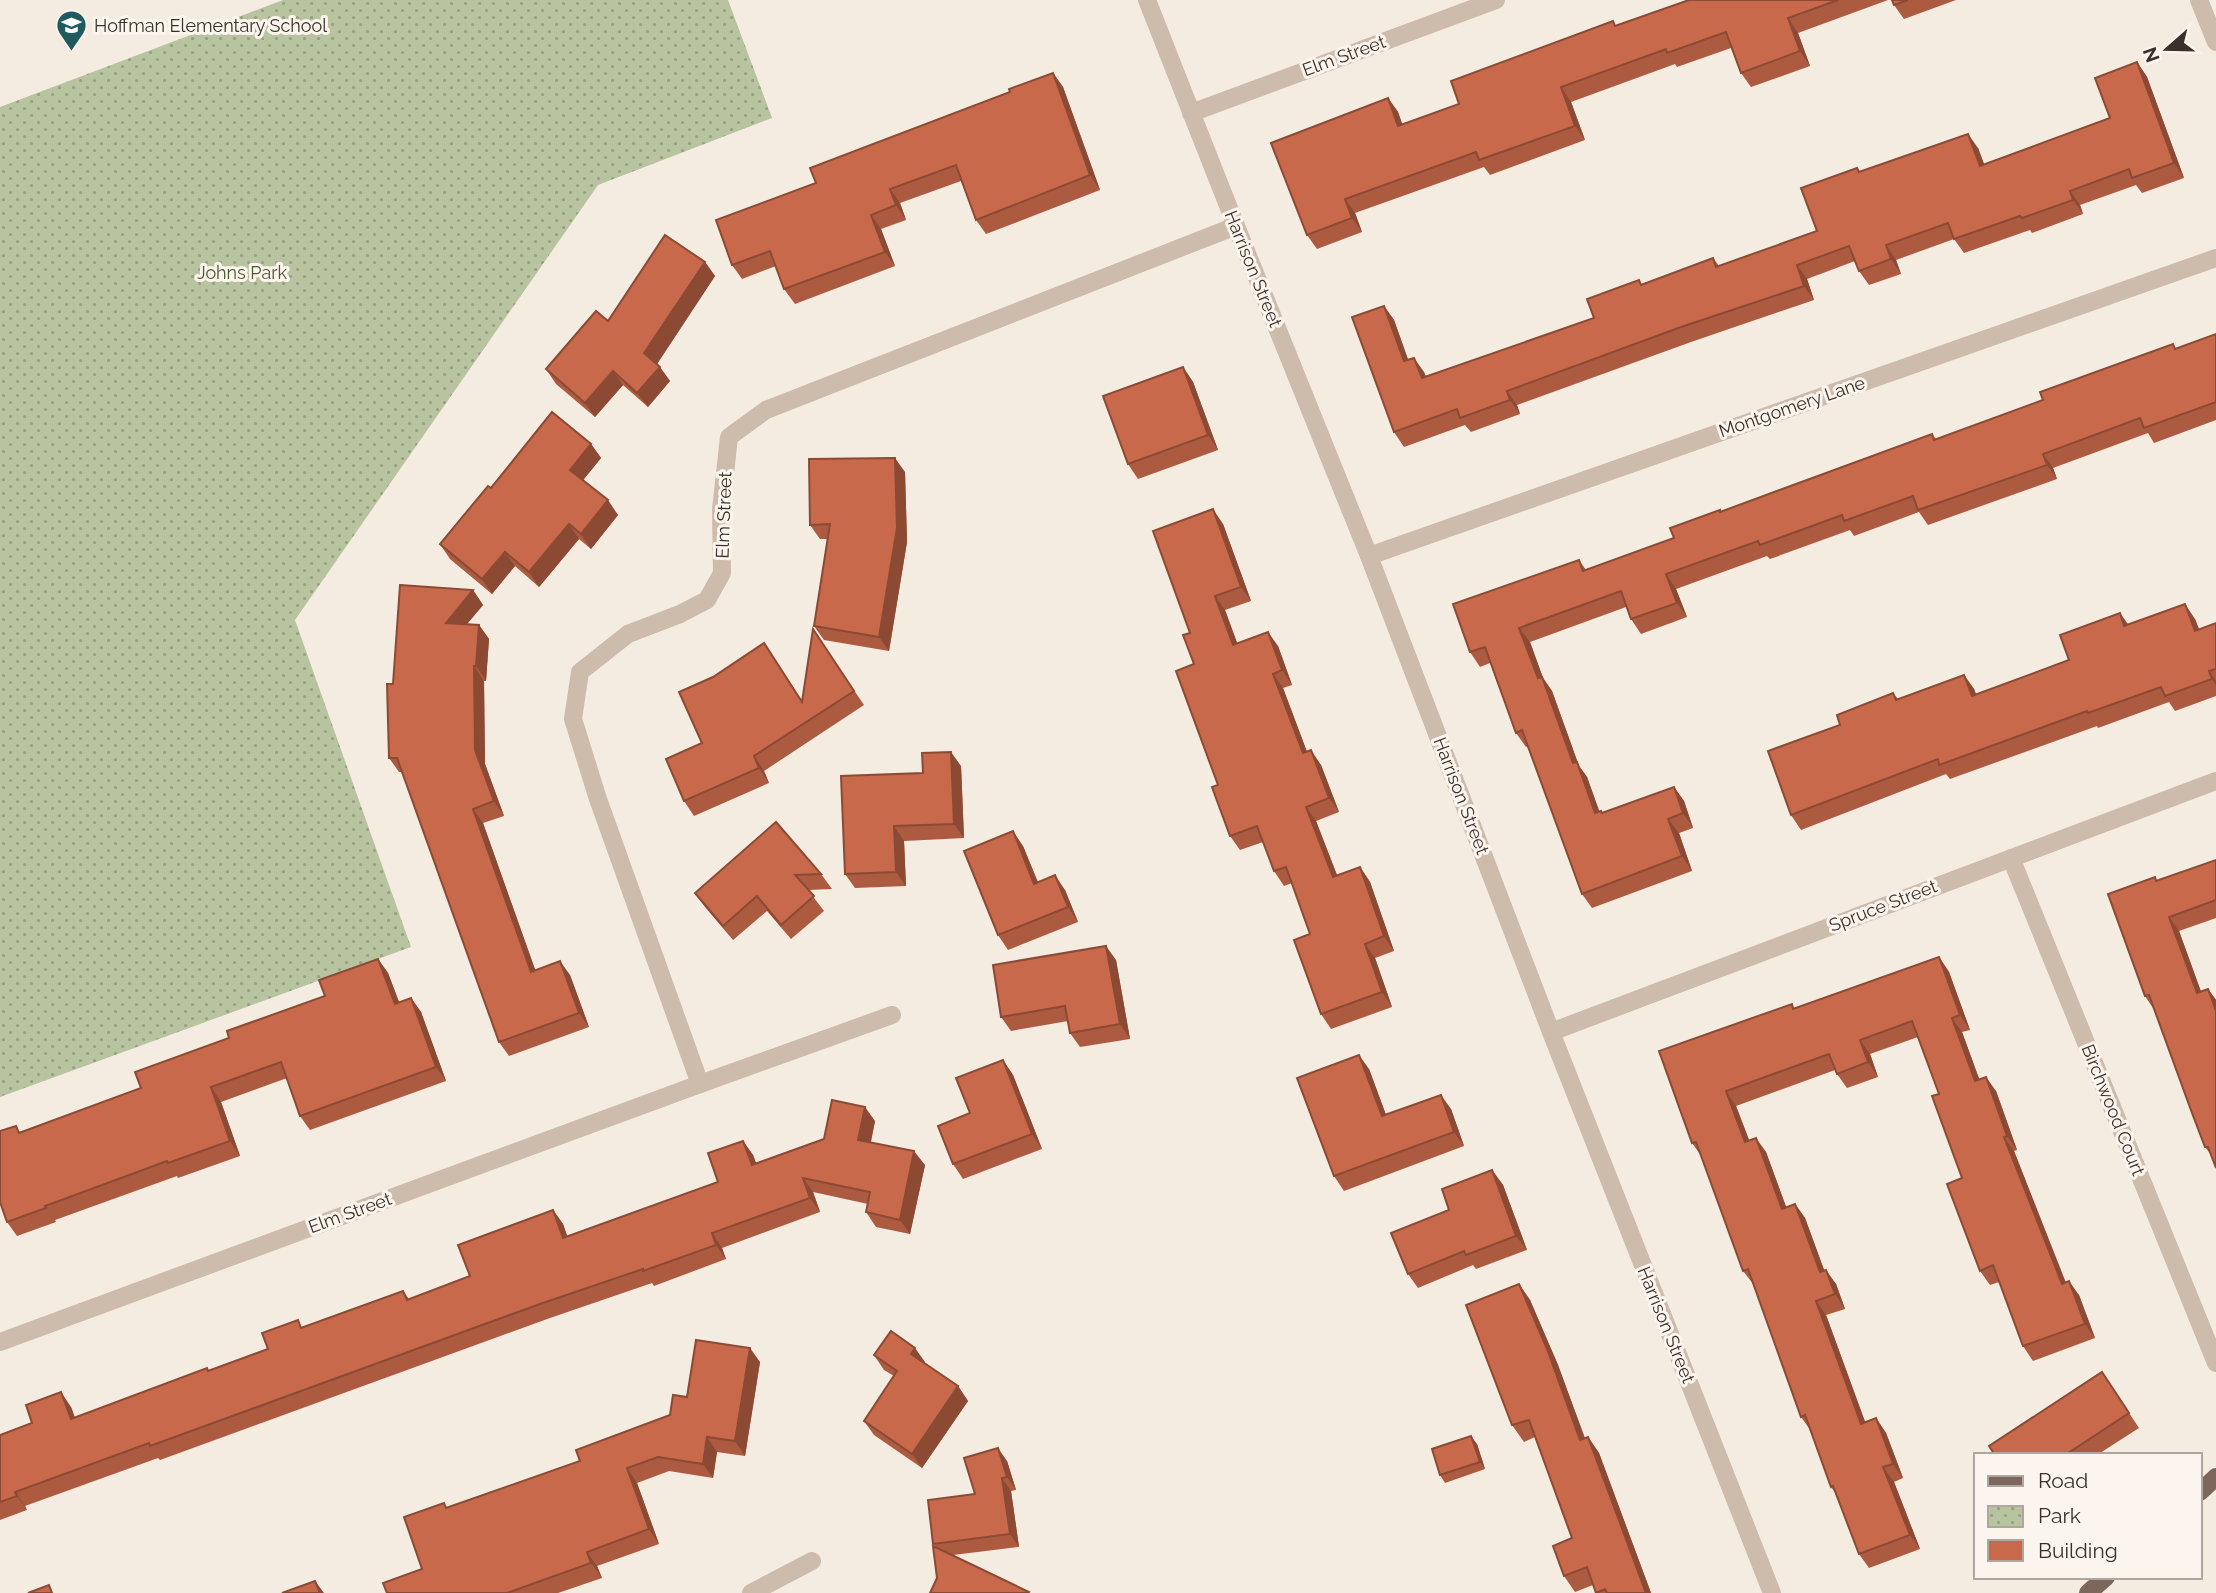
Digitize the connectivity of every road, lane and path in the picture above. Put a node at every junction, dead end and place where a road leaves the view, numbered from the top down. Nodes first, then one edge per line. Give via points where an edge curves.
1 (1147, 0) edge
2 (1496, 0) edge
3 (2199, 0) edge
4 (2216, 42) edge
5 (1191, 113) junction
6 (1236, 226) junction
7 (2216, 258) edge
8 (1369, 556) junction
9 (2216, 781) edge
10 (2011, 858) junction
11 (892, 1015) dead end
12 (1550, 1032) junction
13 (700, 1084) junction
14 (0, 1342) edge
15 (2216, 1363) edge
16 (2216, 1477) edge
17 (2202, 1490) edge
18 (812, 1561) dead end
19 (2104, 1579) edge
20 (751, 1593) edge
21 (1772, 1593) edge
22 (2088, 1593) edge

1 - 5 street, Harrison Street
2 - 5 street, Elm Street
3 - 4 street
5 - 6 street, Harrison Street
6 - 8 street, Harrison Street
6 - 13 street, Elm Street via 766,410 729,437 720,510 722,573 707,600 628,634 580,671 573,719
7 - 8 street, Montgomery Lane
8 - 12 street, Harrison Street
9 - 10 street, Spruce Street
10 - 12 street, Spruce Street
10 - 15 street, Birchwood Court
11 - 13 street, Elm Street
12 - 21 street, Harrison Street
13 - 14 street, Elm Street
16 - 17 main road
18 - 20 street
19 - 22 main road

